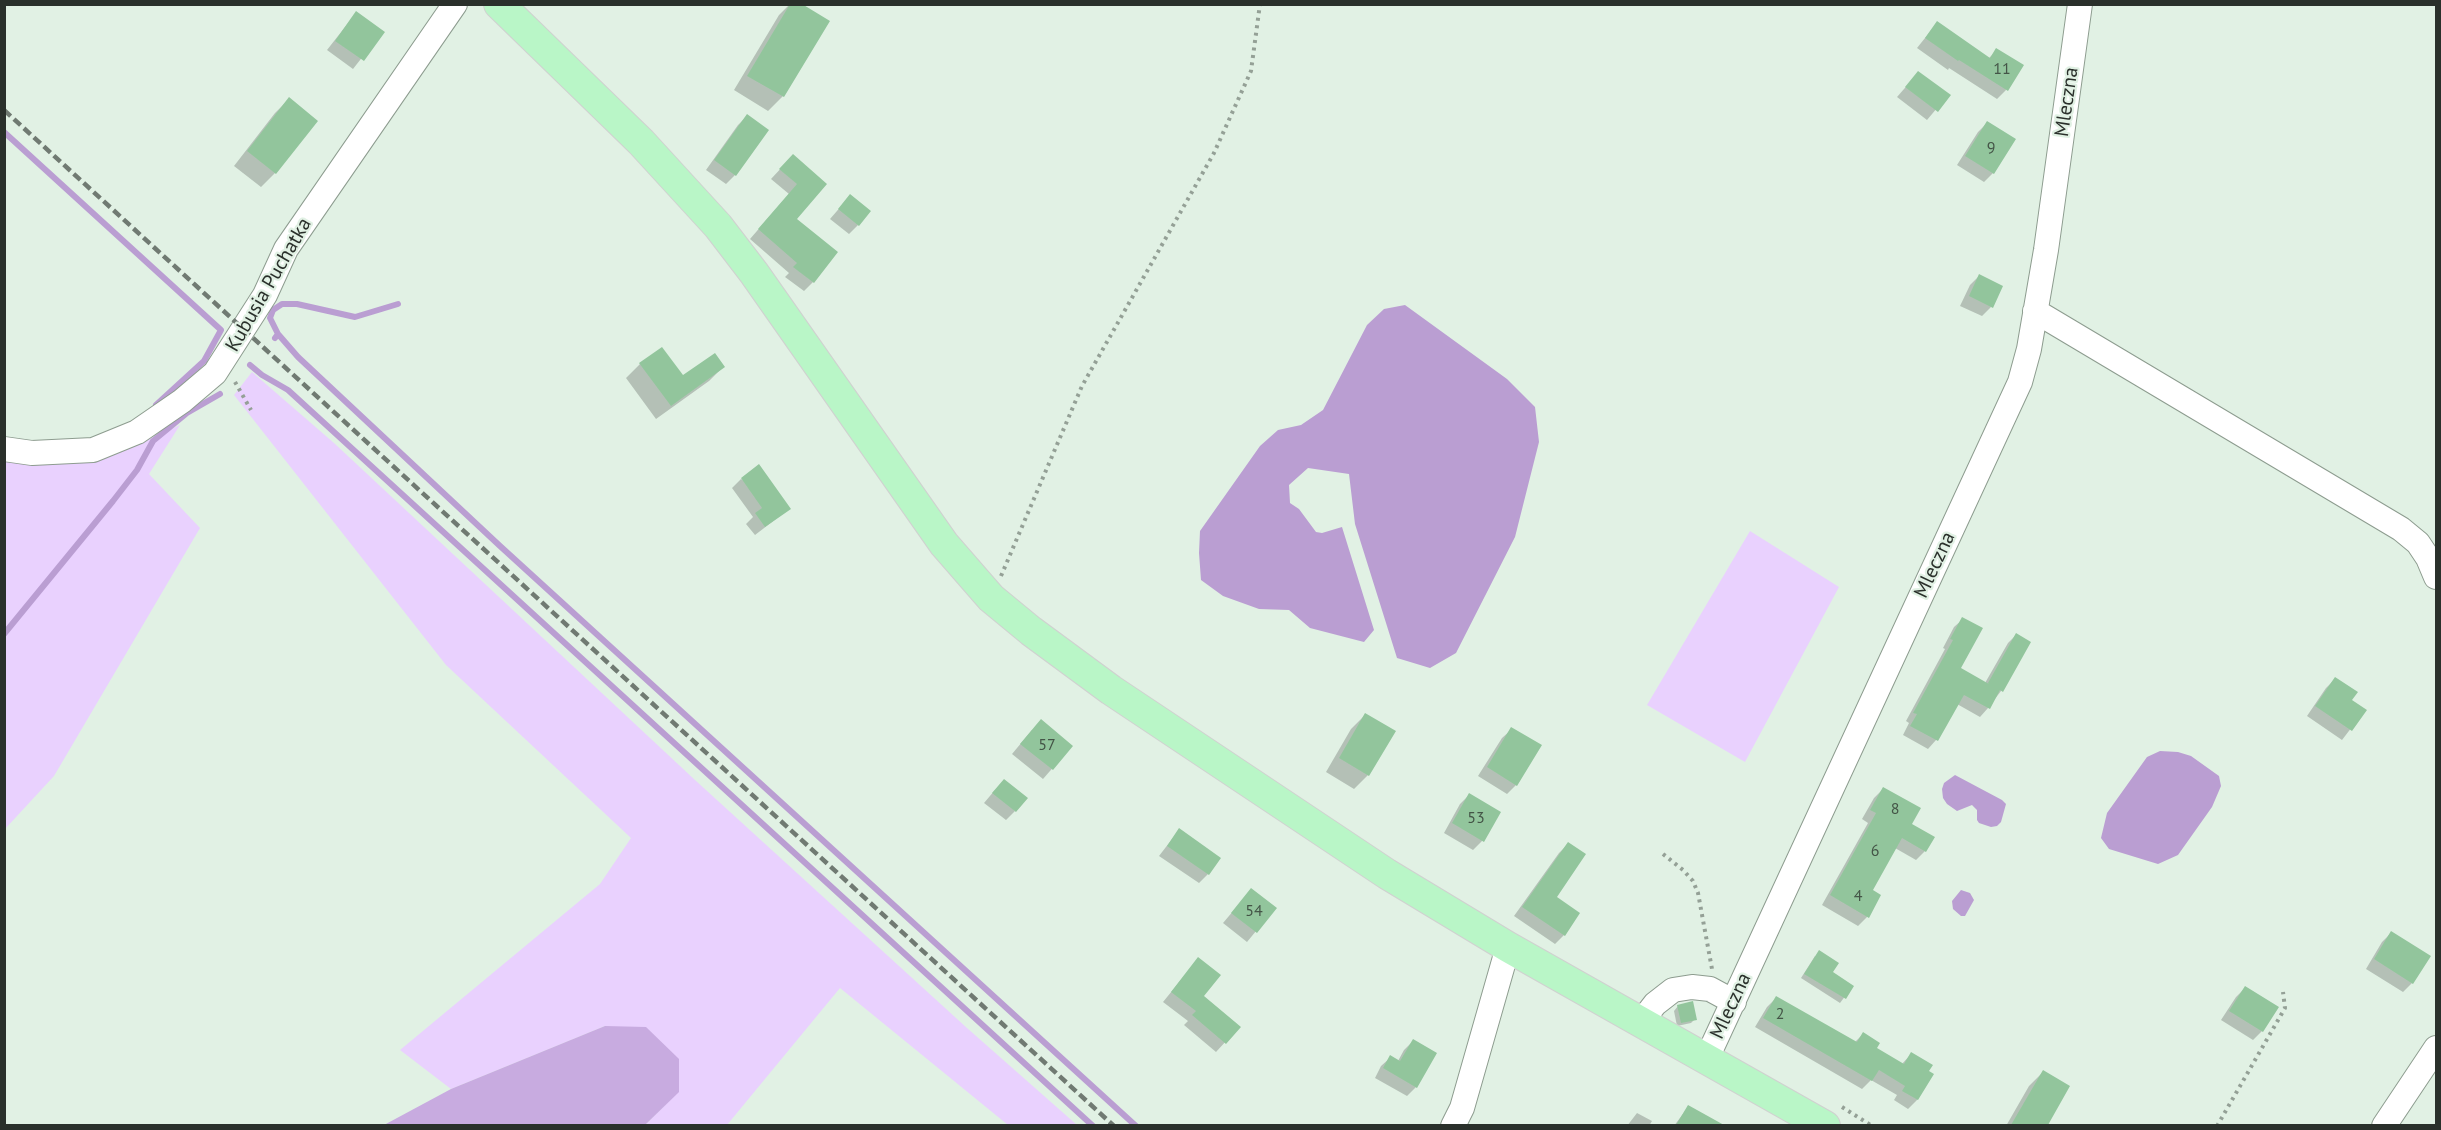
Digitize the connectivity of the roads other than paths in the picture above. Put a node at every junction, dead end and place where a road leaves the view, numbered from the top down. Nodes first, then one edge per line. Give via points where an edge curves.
1 (455, 4) edge
2 (499, 4) edge
3 (2080, 4) edge
4 (2035, 311) junction
5 (4, 449) edge
6 (2436, 577) edge
7 (1508, 947) junction
8 (1734, 1002) junction
9 (1641, 1022) junction
10 (2436, 1048) edge
11 (1707, 1058) junction
12 (1453, 1125) edge
13 (1825, 1125) edge
14 (2384, 1125) edge

1 - 5 street, Kubusia Puchatka via 286,249 266,295 219,369 137,432 93,450 32,453
2 - 7 main road via 641,142 718,226 944,544 992,598 1111,690 1387,874
3 - 4 street, Mleczna
4 - 6 street via 2401,529 2418,543
4 - 8 street, Mleczna via 2020,382
7 - 9 main road
7 - 12 street via 1462,1108
8 - 9 street via 1710,989 1673,990
8 - 11 street, Mleczna
9 - 11 main road
10 - 14 street
11 - 13 main road

